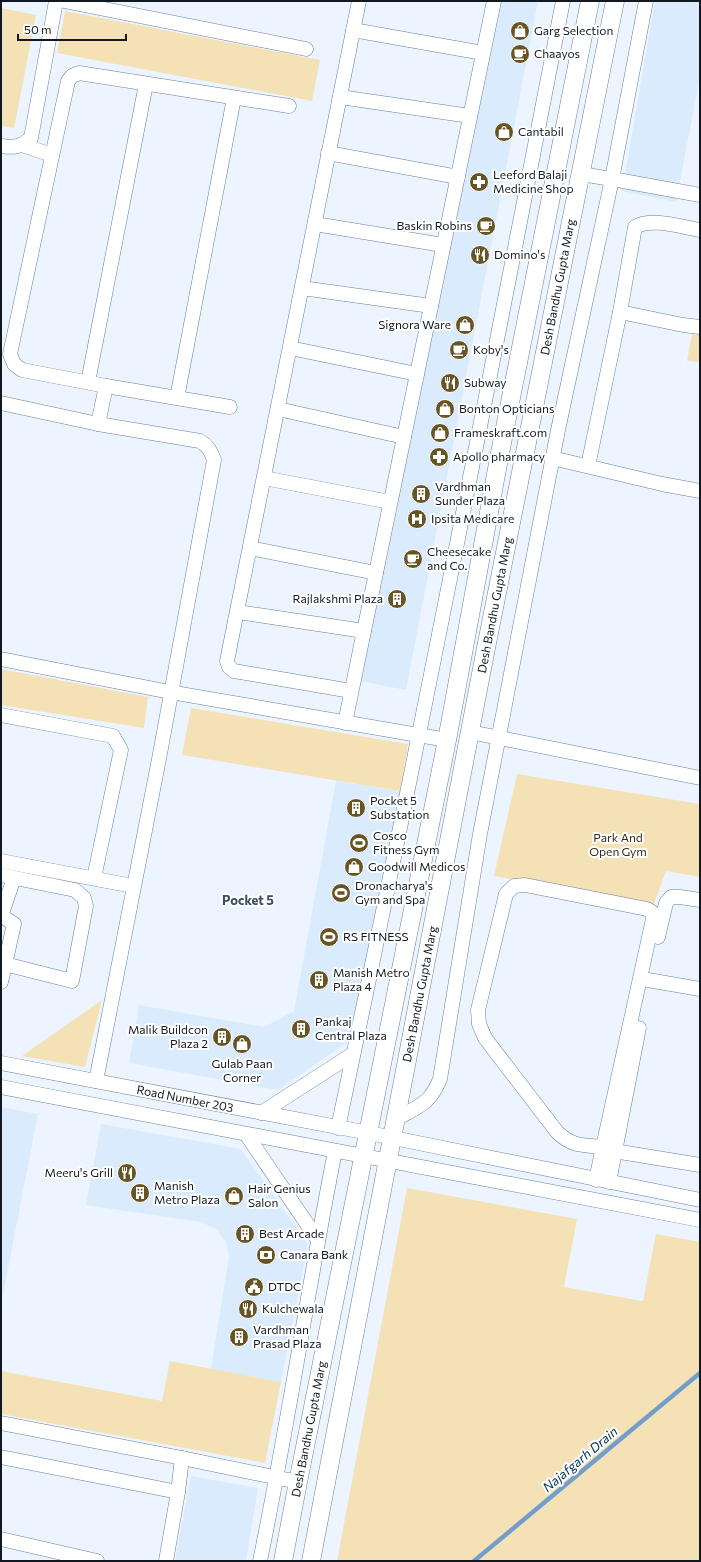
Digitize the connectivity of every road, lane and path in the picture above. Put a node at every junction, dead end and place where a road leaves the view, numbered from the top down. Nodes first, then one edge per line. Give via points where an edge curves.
1 (56, 1) edge
2 (64, 1) edge
3 (359, 1) edge
4 (494, 1) edge
5 (563, 1) edge
6 (590, 1) edge
7 (615, 1) edge
8 (646, 1) edge
9 (353, 30) junction
10 (306, 49) dead end
11 (483, 53) junction
12 (146, 84) junction
13 (340, 97) junction
14 (234, 98) junction
15 (290, 106) dead end
16 (470, 116) junction
17 (22, 145) junction
18 (1, 146) edge
19 (328, 153) junction
20 (52, 155) junction
21 (581, 174) junction
22 (458, 176) junction
23 (612, 179) junction
24 (700, 195) edge
25 (315, 224) junction
26 (700, 230) edge
27 (444, 246) junction
28 (302, 288) junction
29 (431, 306) junction
30 (620, 312) junction
31 (700, 327) edge
32 (290, 348) junction
33 (417, 374) junction
34 (88, 382) junction
35 (106, 386) junction
36 (177, 398) junction
37 (1, 403) edge
38 (230, 407) dead end
39 (278, 409) junction
40 (98, 424) junction
41 (404, 437) junction
42 (552, 458) junction
43 (588, 466) junction
44 (264, 478) junction
45 (700, 491) edge
46 (390, 502) junction
47 (250, 548) junction
48 (376, 573) junction
49 (238, 612) junction
50 (364, 631) junction
51 (1, 659) edge
52 (351, 691) junction
53 (170, 692) junction
54 (1, 715) edge
55 (345, 723) junction
56 (470, 732) junction
57 (418, 736) junction
58 (498, 737) junction
59 (446, 740) junction
60 (700, 778) edge
61 (1, 861) edge
62 (8, 876) edge
63 (94, 878) junction
64 (133, 886) junction
65 (700, 900) edge
66 (2, 916) edge
67 (3, 963) edge
68 (648, 980) junction
69 (1, 982) edge
70 (700, 989) edge
71 (353, 1054) junction
72 (1, 1063) edge
73 (96, 1081) junction
74 (1, 1087) edge
75 (261, 1113) junction
76 (396, 1120) junction
77 (338, 1128) junction
78 (246, 1134) junction
79 (369, 1134) junction
80 (393, 1139) junction
81 (609, 1149) junction
82 (335, 1151) junction
83 (364, 1157) junction
84 (388, 1160) junction
85 (700, 1165) edge
86 (603, 1181) junction
87 (700, 1200) edge
88 (700, 1220) edge
89 (318, 1240) junction
90 (1, 1423) edge
91 (1, 1457) edge
92 (182, 1458) junction
93 (277, 1477) junction
94 (298, 1482) junction
95 (178, 1492) junction
96 (1, 1539) edge
97 (96, 1561) edge
98 (166, 1561) edge
99 (260, 1561) edge
100 (284, 1561) edge
101 (311, 1561) edge

1 - 17 street via 31,138
2 - 10 street
3 - 9 street
4 - 11 street
5 - 57 street
6 - 59 street, Desh Bandhu Gupta Marg
7 - 21 street, Desh Bandhu Gupta Marg
8 - 23 street
9 - 11 street
9 - 13 street
11 - 16 street
12 - 14 street
12 - 20 street via 79,73 72,76 68,81
12 - 34 street
13 - 16 street
13 - 19 street
14 - 15 street
14 - 36 street
16 - 22 street
17 - 18 street
17 - 20 street
19 - 22 street
19 - 25 street
20 - 34 street via 10,354 14,364 22,370
21 - 23 street
21 - 56 street, Desh Bandhu Gupta Marg
22 - 27 street
23 - 24 street
23 - 42 street
25 - 27 street
25 - 28 street
26 - 30 street via 663,223 641,224 635,227
27 - 29 street
28 - 29 street
28 - 32 street
29 - 33 street
30 - 31 street
30 - 43 street
32 - 33 street
32 - 39 street
33 - 41 street
34 - 35 street
35 - 36 street
35 - 40 street
36 - 38 street
37 - 40 street
39 - 41 street
39 - 44 street
40 - 53 street via 200,441 211,450 214,460
41 - 46 street
42 - 43 street
42 - 58 street
43 - 45 street
44 - 46 street
44 - 47 street
46 - 48 street
47 - 48 street
47 - 49 street
48 - 50 street
49 - 50 street
49 - 52 street via 227,661 234,671
50 - 52 street
51 - 53 street
52 - 55 street
53 - 55 street
53 - 64 street
54 - 63 street via 113,736 121,750
55 - 57 street
56 - 58 street
56 - 76 street, Desh Bandhu Gupta Marg
57 - 59 street
57 - 71 street
58 - 60 street
58 - 76 street via 440,1079 428,1101
59 - 79 street, Desh Bandhu Gupta Marg
61 - 63 street
62 - 66 street
62 - 67 street via 75,890 84,898 86,906 72,981
63 - 64 street
64 - 73 street
65 - 68 street via 671,897 666,903
66 - 67 street via 14,924
67 - 69 street
68 - 70 street
68 - 81 street
71 - 75 street
71 - 77 street
72 - 73 street, Road Number 203
73 - 75 street, Road Number 203
74 - 78 street, Road Number 203
75 - 77 street, Road Number 203
76 - 80 street, Desh Bandhu Gupta Marg
77 - 79 street, Road Number 203
78 - 82 street, Road Number 203
78 - 89 street
79 - 80 street, Road Number 203
79 - 83 street, Desh Bandhu Gupta Marg
80 - 84 street, Desh Bandhu Gupta Marg
80 - 86 street, Road Number 203
81 - 81 street via 577,1145 557,1132 489,1042 479,1024 478,1010 506,894 514,886 525,885 652,912 653,919
81 - 85 street
81 - 86 street
82 - 83 street, Road Number 203
82 - 89 street
83 - 84 street, Road Number 203
83 - 94 street, Desh Bandhu Gupta Marg
84 - 88 street, Road Number 203
84 - 101 street
86 - 87 street, Road Number 203
89 - 93 street
90 - 92 street
91 - 95 street
92 - 93 street
92 - 95 street
93 - 94 street
93 - 99 street
94 - 100 street, Desh Bandhu Gupta Marg
95 - 98 street
96 - 97 street

